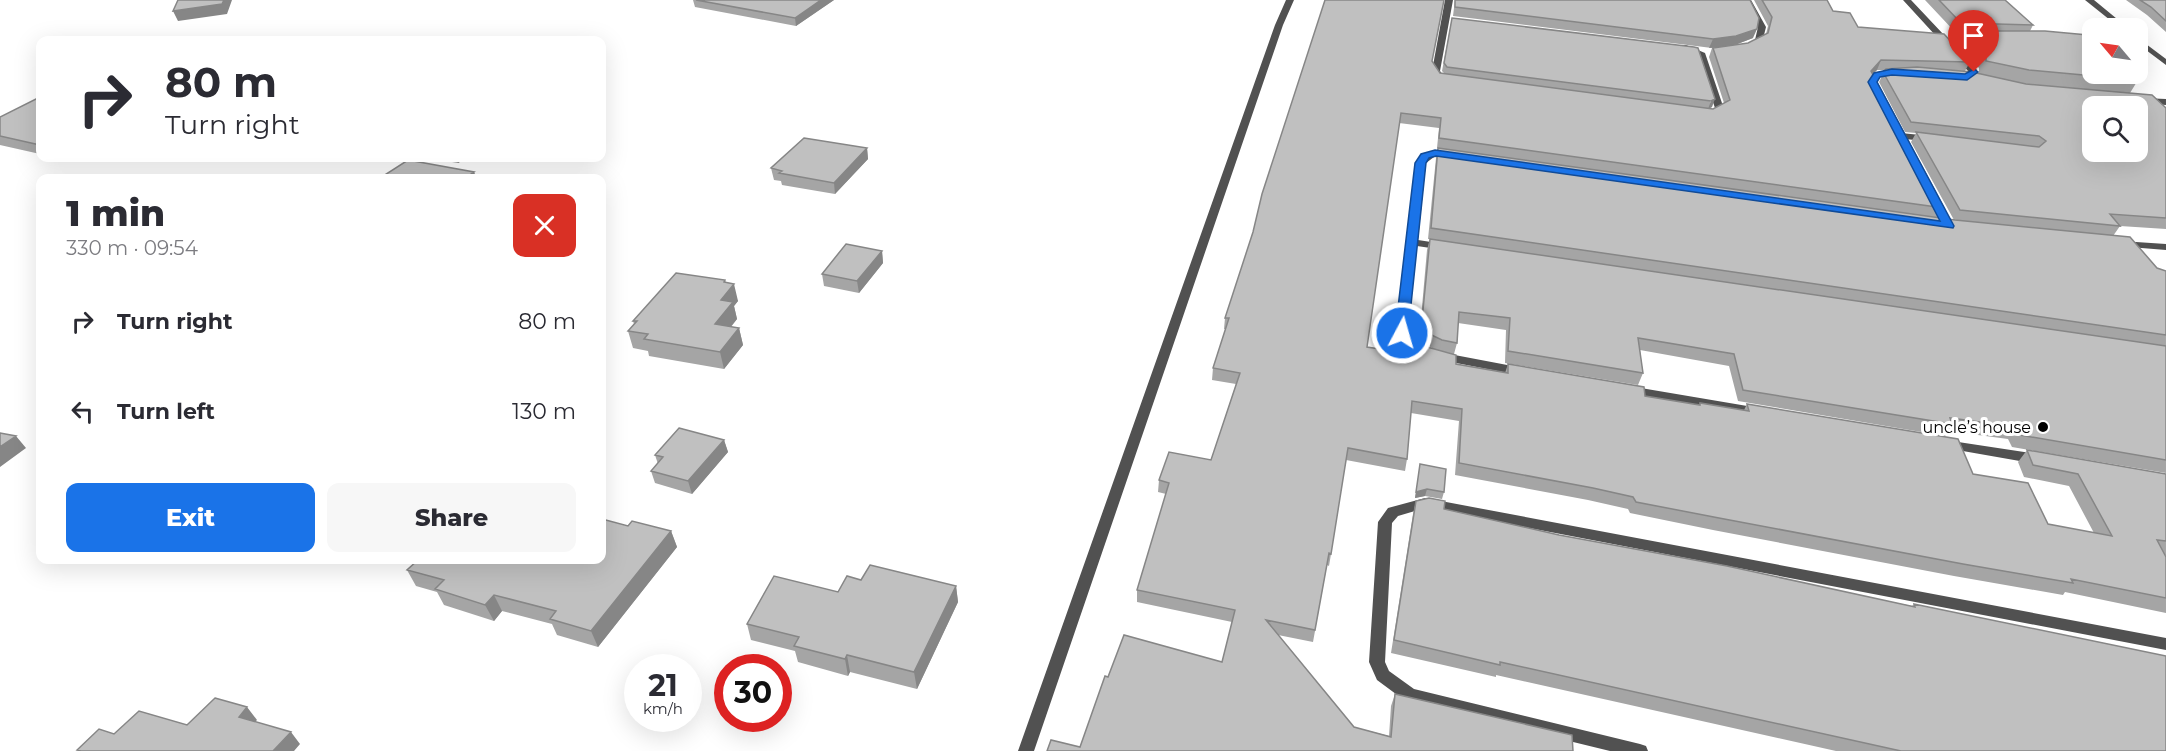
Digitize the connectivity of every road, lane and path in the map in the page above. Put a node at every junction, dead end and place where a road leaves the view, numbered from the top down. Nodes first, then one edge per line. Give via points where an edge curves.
1 (1290, 0) edge
2 (1449, 0) edge
3 (1907, 0) edge
4 (2089, 0) edge
5 (1745, 2) edge
6 (2112, 18) edge
7 (1447, 20) junction
8 (1458, 21) edge
9 (1941, 37) junction
10 (1953, 37) dead end
11 (1677, 47) edge
12 (2148, 49) edge
13 (1738, 50) edge
14 (2166, 63) edge
15 (1912, 73) edge
16 (1943, 77) edge
17 (1967, 77) junction
18 (1977, 80) edge
19 (1449, 81) edge
20 (1882, 100) edge
21 (2148, 101) edge
22 (2166, 102) edge
23 (1697, 112) edge
24 (1945, 141) edge
25 (1906, 146) edge
26 (1470, 158) edge
27 (1412, 242) junction
28 (2113, 243) edge
29 (2166, 248) edge
30 (1460, 249) edge
31 (1531, 374) edge
32 (1612, 387) edge
33 (1776, 415) edge
34 (1927, 441) edge
35 (2044, 460) edge
36 (2166, 644) edge
37 (1026, 751) edge
38 (1640, 751) edge

1 - 37 street
2 - 7 street
3 - 9 street
4 - 6 street
5 - 13 street via 1762,27 1759,41
7 - 8 street
7 - 19 street via 1436,71 1441,79
9 - 10 street
9 - 17 street via 1974,72
11 - 23 street via 1706,53 1720,108 1709,114
12 - 14 street
15 - 20 street via 1877,75 1872,82
16 - 17 street
17 - 18 street
21 - 22 street
24 - 25 street via 1899,132
26 - 27 street via 1435,153 1425,156
27 - 30 street
27 - 31 street via 1402,333 1407,344 1438,358
28 - 29 street via 2140,250
32 - 33 street
34 - 35 street
36 - 38 street via 1425,503 1393,512 1385,522 1384,534 1377,662 1383,675 1410,695

